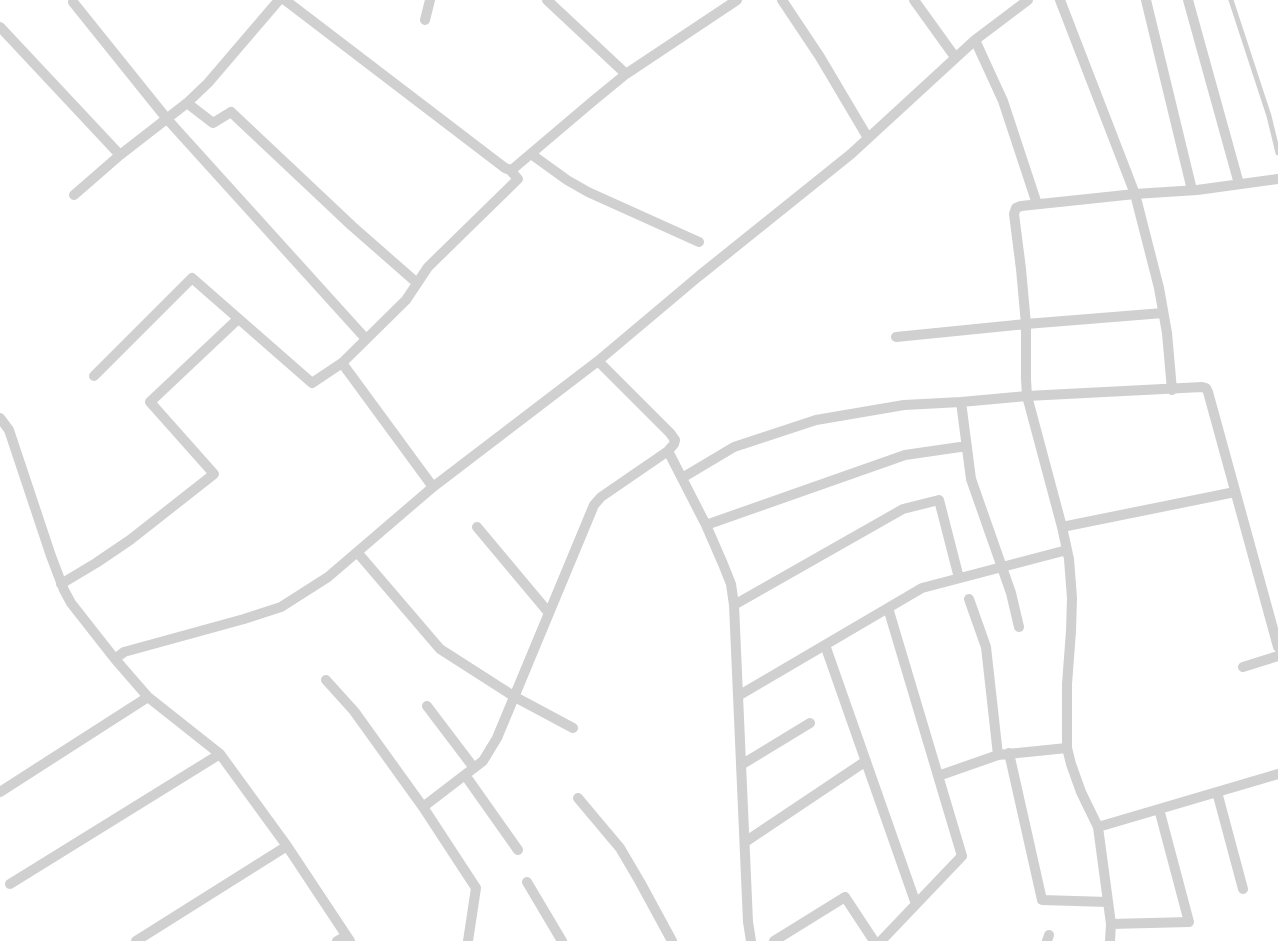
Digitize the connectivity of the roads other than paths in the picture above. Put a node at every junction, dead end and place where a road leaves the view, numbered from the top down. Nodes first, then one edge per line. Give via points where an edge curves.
1 (279, 0) edge
2 (285, 0) edge
3 (430, 0) edge
4 (547, 0) edge
5 (737, 0) edge
6 (782, 0) edge
7 (914, 0) edge
8 (1028, 0) edge
9 (1060, 0) edge
10 (1146, 0) edge
11 (1188, 0) edge
12 (1231, 0) edge
13 (73, 2) dead end
14 (425, 20) dead end
15 (0, 27) edge
16 (975, 40) junction
17 (955, 57) junction
18 (626, 74) junction
19 (187, 103) junction
20 (167, 119) junction
21 (868, 138) junction
22 (1278, 153) edge
23 (531, 154) junction
24 (120, 155) junction
25 (510, 170) junction
26 (1278, 179) edge
27 (1239, 184) junction
28 (1192, 190) junction
29 (1135, 194) junction
30 (74, 195) dead end
31 (1037, 204) junction
32 (699, 242) dead end
33 (417, 283) junction
34 (1163, 314) junction
35 (238, 319) junction
36 (1026, 324) junction
37 (896, 337) dead end
38 (366, 339) junction
39 (598, 361) junction
40 (342, 363) junction
41 (94, 376) dead end
42 (1172, 390) junction
43 (1027, 396) junction
44 (961, 402) junction
45 (0, 418) edge
46 (967, 446) junction
47 (668, 451) junction
48 (682, 478) junction
49 (433, 487) junction
50 (1235, 492) junction
51 (706, 525) junction
52 (477, 527) dead end
53 (1062, 527) junction
54 (1067, 550) junction
55 (357, 552) junction
56 (1002, 567) junction
57 (959, 578) junction
58 (61, 584) junction
59 (969, 599) dead end
60 (734, 605) junction
61 (888, 608) junction
62 (549, 613) junction
63 (1019, 627) dead end
64 (825, 645) junction
65 (1278, 647) edge
66 (1278, 656) edge
67 (115, 659) junction
68 (1243, 667) dead end
69 (326, 680) dead end
70 (738, 696) junction
71 (148, 697) junction
72 (515, 697) junction
73 (427, 706) dead end
74 (810, 722) dead end
75 (573, 728) dead end
76 (1067, 748) junction
77 (220, 754) junction
78 (1009, 754) junction
79 (998, 755) junction
80 (866, 761) junction
81 (741, 765) junction
82 (474, 768) junction
83 (465, 774) junction
84 (1278, 774) edge
85 (938, 776) junction
86 (0, 792) edge
87 (1217, 792) junction
88 (578, 798) dead end
89 (423, 807) junction
90 (1159, 809) junction
91 (1098, 827) junction
92 (745, 842) junction
93 (287, 846) junction
94 (518, 850) dead end
95 (527, 882) dead end
96 (10, 884) dead end
97 (1243, 889) dead end
98 (1108, 902) junction
99 (916, 904) junction
100 (1110, 924) junction
101 (348, 938) edge
102 (136, 941) edge
103 (337, 941) edge
104 (468, 941) edge
105 (562, 941) edge
106 (672, 941) edge
107 (750, 941) edge
108 (774, 941) edge
109 (874, 941) edge
110 (881, 941) edge
111 (1110, 941) edge

1 - 19 street via 208,83
2 - 25 street
3 - 14 street
4 - 18 street
5 - 18 street
6 - 21 street via 820,57
7 - 17 street
8 - 16 street
9 - 29 street
10 - 28 street
11 - 27 street
12 - 22 lane via 1269,116
13 - 20 street
15 - 24 street
16 - 17 street
16 - 31 street via 1003,101
17 - 21 street
18 - 23 street
19 - 20 street
19 - 33 street via 213,123 231,112 352,226
20 - 24 street
20 - 38 street
21 - 39 street
23 - 25 street
23 - 32 street via 588,192
24 - 30 street
25 - 33 street via 518,179 428,268
26 - 27 street
27 - 28 street
28 - 29 street
29 - 31 street
29 - 34 street via 1159,288
31 - 36 street via 1016,208 1014,214
33 - 38 street via 406,300
34 - 36 street
34 - 42 street
35 - 40 street via 312,383
35 - 41 street via 192,278
35 - 58 street via 150,402 214,474 130,540
36 - 37 street
36 - 43 street
38 - 40 street
39 - 47 street via 672,436 674,444
39 - 49 street
40 - 49 street
42 - 43 street
42 - 50 street via 1206,388
43 - 44 street
43 - 53 street
44 - 46 street
44 - 48 street via 904,405 816,420 734,447
45 - 58 street via 9,430
46 - 51 street via 905,455
46 - 56 street via 971,479
47 - 48 street
47 - 62 street via 601,497 594,505
48 - 51 street
49 - 55 street
50 - 53 street
50 - 65 street
51 - 60 street via 731,584
52 - 62 street
53 - 54 street
54 - 56 street
54 - 76 street via 1072,598 1067,684
55 - 67 street via 328,577 281,607 124,652
55 - 72 street via 440,649
56 - 57 street
56 - 63 street
57 - 60 street via 939,500 903,509
57 - 61 street via 922,588
58 - 67 street via 71,603
59 - 79 street via 986,647
60 - 70 street
61 - 64 street
61 - 85 street
62 - 72 street
64 - 70 street
64 - 80 street
66 - 68 street
67 - 71 street
69 - 89 street via 354,711
70 - 81 street
71 - 77 street
71 - 86 street
72 - 75 street
72 - 82 street via 497,738 483,761
73 - 82 street
74 - 81 street
76 - 78 street
76 - 91 street via 1081,792
77 - 93 street
77 - 96 street
78 - 79 street
78 - 98 street via 1042,900
79 - 85 street
80 - 92 street
80 - 99 street
81 - 92 street
82 - 83 street
83 - 89 street
83 - 94 street
84 - 87 street
85 - 99 street via 962,856
87 - 90 street
87 - 97 street
88 - 106 street via 620,848
89 - 104 street via 476,888
90 - 91 street
90 - 100 street via 1189,922
91 - 98 street
92 - 107 street
93 - 101 street
93 - 102 street
95 - 105 street
98 - 100 street
99 - 110 street
100 - 111 street
101 - 103 street
108 - 109 street via 845,897

